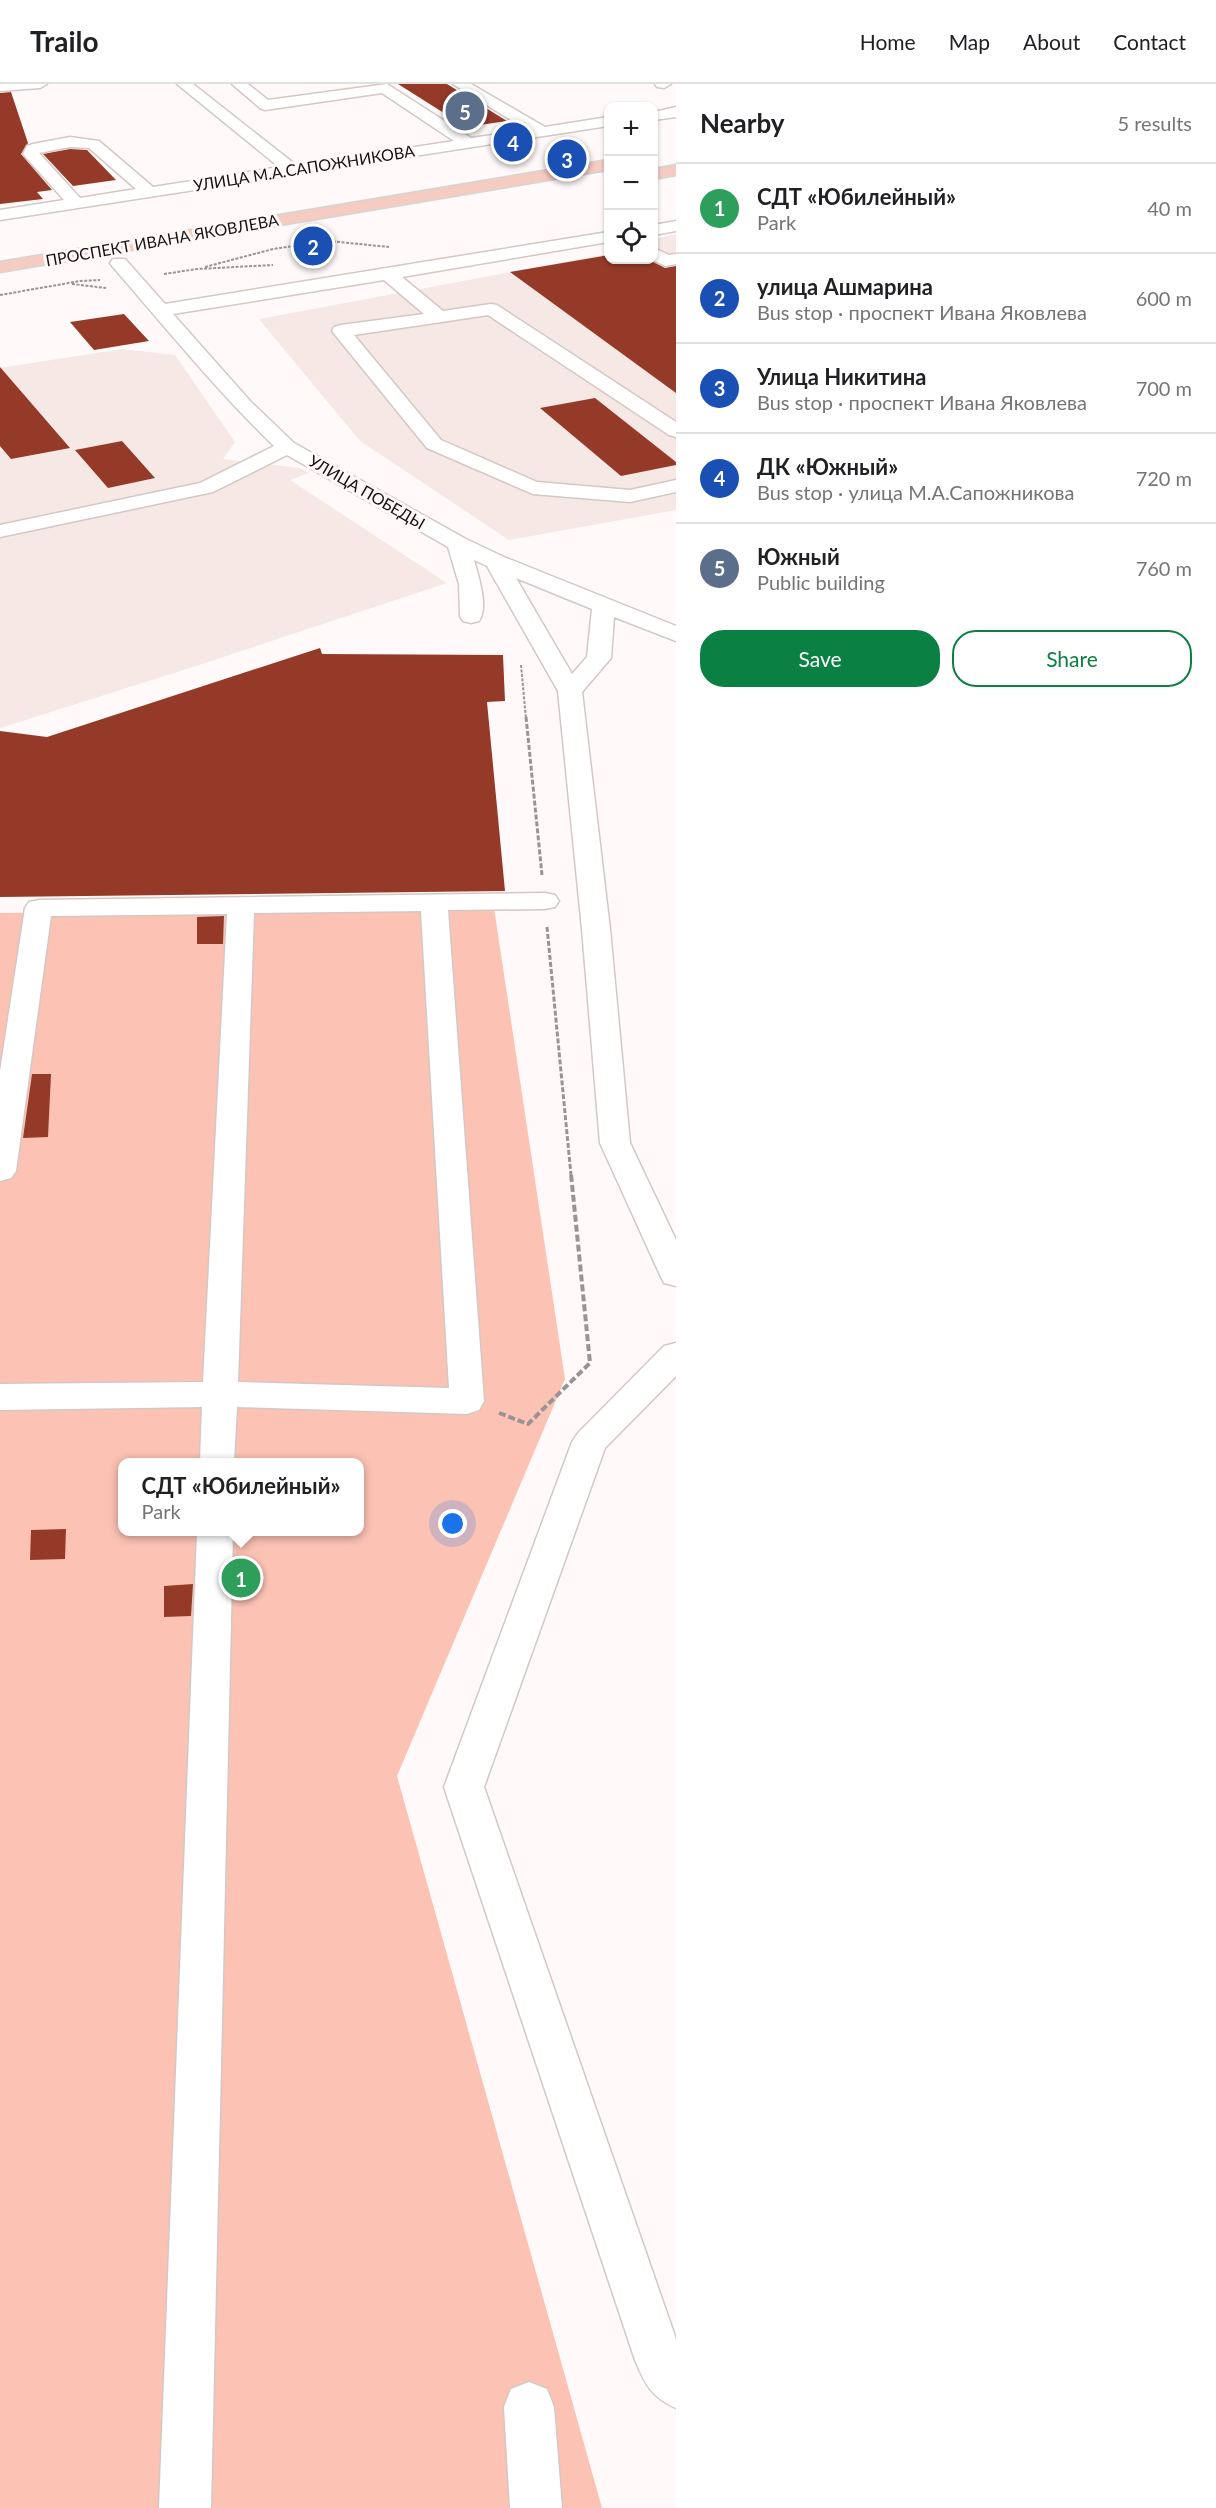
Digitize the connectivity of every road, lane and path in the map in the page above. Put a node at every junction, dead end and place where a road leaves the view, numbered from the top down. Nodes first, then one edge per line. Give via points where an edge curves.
1 (40, 84) edge
2 (184, 84) edge
3 (239, 84) edge
4 (410, 84) edge
5 (460, 84) edge
6 (0, 87) edge
7 (385, 88) junction
8 (676, 112) edge
9 (658, 115) edge
10 (604, 123) edge
11 (542, 132) junction
12 (468, 143) junction
13 (676, 154) edge
14 (658, 157) edge
15 (604, 166) edge
16 (292, 170) junction
17 (676, 170) edge
18 (658, 173) edge
19 (604, 182) edge
20 (144, 188) junction
21 (72, 199) junction
22 (0, 215) edge
23 (676, 226) edge
24 (658, 229) edge
25 (604, 238) edge
26 (374, 251) dead end
27 (658, 256) edge
28 (676, 259) edge
29 (119, 263) junction
30 (276, 265) dead end
31 (0, 267) edge
32 (197, 269) junction
33 (386, 273) junction
34 (157, 275) dead end
35 (103, 280) dead end
36 (0, 283) edge
37 (0, 295) edge
38 (160, 310) junction
39 (439, 317) junction
40 (676, 431) edge
41 (287, 447) junction
42 (676, 486) edge
43 (0, 531) edge
44 (458, 544) junction
45 (496, 562) junction
46 (604, 607) junction
47 (471, 616) dead end
48 (534, 629) junction
49 (676, 634) edge
50 (570, 692) junction
51 (544, 901) junction
52 (434, 904) junction
53 (241, 906) junction
54 (0, 1171) edge
55 (676, 1275) edge
56 (676, 1355) edge
57 (220, 1394) junction
58 (0, 1397) edge
59 (467, 1401) junction
60 (218, 1458) edge
61 (215, 1536) edge
62 (676, 2383) edge
63 (529, 2407) dead end
64 (185, 2508) edge
65 (536, 2508) edge

1 - 6 street
2 - 16 street
3 - 7 street via 265,105
4 - 7 street
5 - 11 street
7 - 12 street
8 - 9 street
10 - 11 street, УЛИЦА М.А.САПОЖНИКОВА
11 - 12 street, УЛИЦА М.А.САПОЖНИКОВА
12 - 16 street, УЛИЦА М.А.САПОЖНИКОВА
13 - 14 main road
15 - 31 main road, ПРОСПЕКТ ИВАНА ЯКОВЛЕВА
16 - 20 street, УЛИЦА М.А.САПОЖНИКОВА
17 - 18 main road
19 - 29 main road, ПРОСПЕКТ ИВАНА ЯКОВЛЕВА
20 - 21 street, УЛИЦА М.А.САПОЖНИКОВА
20 - 21 street via 93,144 69,142 33,149 31,154
21 - 22 street, УЛИЦА М.А.САПОЖНИКОВА
23 - 24 street
25 - 33 street
26 - 32 path via 396,248 329,241 273,249
27 - 28 street via 666,261
29 - 36 main road, ПРОСПЕКТ ИВАНА ЯКОВЛЕВА
29 - 38 street, УЛИЦА ПОБЕДЫ
30 - 32 path
32 - 34 path
33 - 38 street
33 - 39 street
35 - 37 path
38 - 41 street, УЛИЦА ПОБЕДЫ via 244,406
39 - 40 street via 491,309
39 - 42 street via 341,331 434,444 533,488 630,496
41 - 43 street via 206,488
41 - 44 street, УЛИЦА ПОБЕДЫ
44 - 45 street, УЛИЦА ПОБЕДЫ
44 - 47 street via 470,584
45 - 46 street, УЛИЦА ПОБЕДЫ
45 - 48 street
46 - 49 street, УЛИЦА ПОБЕДЫ
46 - 50 street via 599,658
48 - 50 street
48 - 51 path via 520,654
50 - 55 street via 615,1143
51 - 52 street
51 - 59 path via 590,1363 528,1424
52 - 53 street
52 - 59 street
53 - 54 street via 39,908
53 - 57 street
56 - 62 street via 590,1442 464,1787 659,2360
57 - 58 street
57 - 59 street
57 - 60 street
61 - 64 street
63 - 65 street

